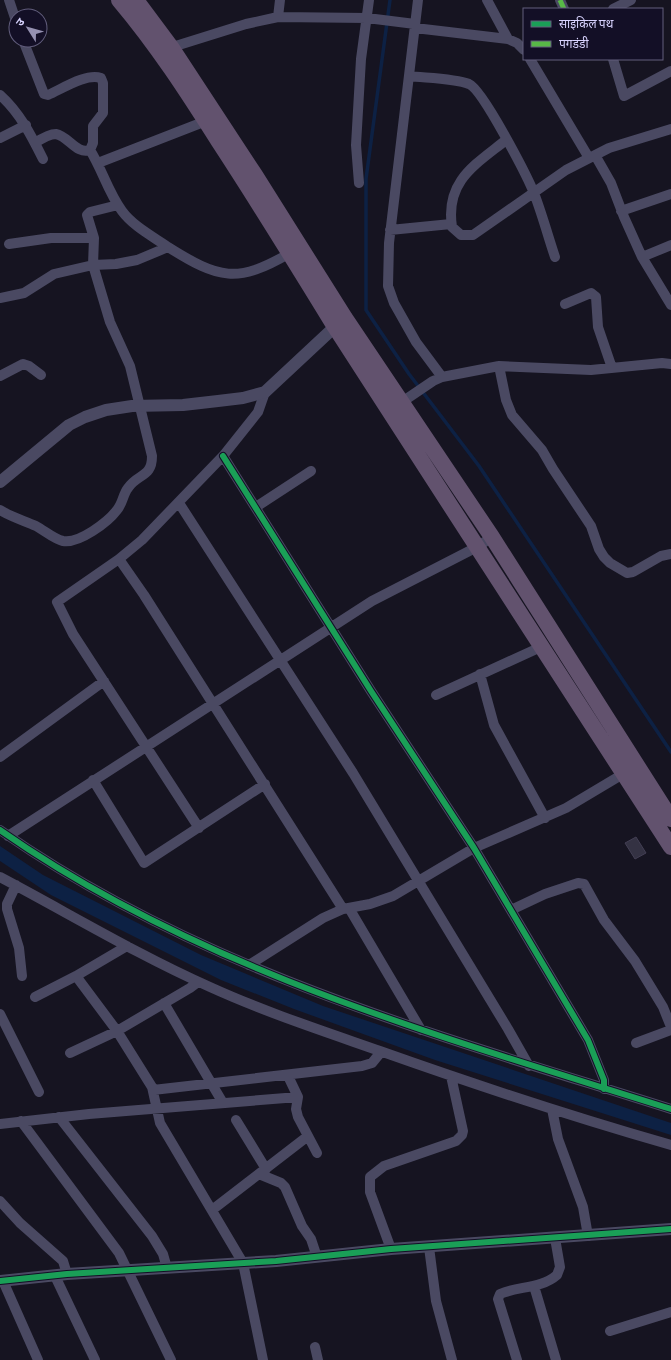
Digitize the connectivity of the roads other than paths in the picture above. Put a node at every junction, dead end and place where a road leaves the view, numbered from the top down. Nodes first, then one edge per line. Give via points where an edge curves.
1 (119, 0) edge
2 (136, 0) edge
3 (280, 0) edge
4 (370, 0) edge
5 (418, 0) edge
6 (487, 0) edge
7 (631, 0) edge
8 (615, 8) edge
9 (278, 17) junction
10 (370, 18) junction
11 (413, 25) junction
12 (508, 39) junction
13 (26, 48) edge
14 (523, 49) edge
15 (166, 50) junction
16 (531, 60) edge
17 (613, 60) edge
18 (671, 72) edge
19 (409, 76) junction
20 (0, 95) edge
21 (206, 121) junction
22 (26, 125) junction
23 (671, 129) edge
24 (0, 138) edge
25 (506, 140) junction
26 (35, 143) junction
27 (90, 150) junction
28 (592, 157) junction
29 (43, 159) dead end
30 (98, 163) junction
31 (359, 183) dead end
32 (533, 193) junction
33 (671, 194) edge
34 (118, 205) junction
35 (621, 211) junction
36 (451, 224) junction
37 (390, 230) junction
38 (94, 238) junction
39 (8, 244) dead end
40 (671, 245) edge
41 (168, 247) junction
42 (290, 253) junction
43 (555, 257) dead end
44 (642, 257) junction
45 (93, 265) junction
46 (0, 298) edge
47 (565, 304) dead end
48 (671, 305) edge
49 (340, 323) junction
50 (671, 364) edge
51 (499, 366) junction
52 (612, 368) junction
53 (41, 375) dead end
54 (0, 376) edge
55 (437, 379) junction
56 (265, 392) junction
57 (408, 398) junction
58 (140, 406) junction
59 (223, 456) junction
60 (311, 471) dead end
61 (0, 482) edge
62 (179, 503) junction
63 (256, 507) junction
64 (0, 510) edge
65 (492, 537) junction
66 (477, 547) junction
67 (671, 554) edge
68 (119, 559) junction
69 (332, 626) junction
70 (542, 646) junction
71 (280, 659) junction
72 (480, 674) junction
73 (104, 681) junction
74 (436, 695) dead end
75 (212, 703) junction
76 (146, 746) junction
77 (0, 757) edge
78 (623, 774) junction
79 (93, 780) junction
80 (265, 784) junction
81 (545, 818) junction
82 (671, 819) edge
83 (199, 828) junction
84 (4, 833) edge
85 (671, 847) edge
86 (474, 848) junction
87 (0, 877) edge
88 (419, 881) junction
89 (16, 885) junction
90 (346, 908) junction
91 (511, 910) junction
92 (127, 946) junction
93 (249, 965) junction
94 (22, 976) dead end
95 (76, 976) junction
96 (198, 982) junction
97 (35, 997) dead end
98 (164, 1003) junction
99 (0, 1014) edge
100 (671, 1027) edge
101 (421, 1030) junction
102 (671, 1030) edge
103 (117, 1031) junction
104 (636, 1043) dead end
105 (381, 1052) junction
106 (70, 1054) dead end
107 (529, 1066) junction
108 (451, 1076) junction
109 (289, 1077) junction
110 (213, 1083) junction
111 (604, 1088) junction
112 (153, 1090) junction
113 (39, 1092) dead end
114 (297, 1094) junction
115 (223, 1103) junction
116 (157, 1108) junction
117 (552, 1109) junction
118 (671, 1109) edge
119 (59, 1117) junction
120 (236, 1120) dead end
121 (21, 1121) junction
122 (0, 1124) edge
123 (308, 1136) junction
124 (671, 1145) edge
125 (318, 1153) dead end
126 (263, 1171) junction
127 (0, 1201) edge
128 (212, 1210) junction
129 (671, 1229) edge
130 (588, 1236) junction
131 (556, 1238) junction
132 (429, 1247) junction
133 (391, 1249) junction
134 (317, 1257) junction
135 (243, 1263) junction
136 (167, 1268) junction
137 (129, 1270) junction
138 (61, 1275) junction
139 (2, 1281) edge
140 (534, 1286) junction
141 (671, 1312) edge
142 (610, 1331) dead end
143 (315, 1347) dead end
144 (38, 1360) edge
145 (95, 1360) edge
146 (171, 1360) edge
147 (264, 1360) edge
148 (318, 1360) edge
149 (452, 1360) edge
150 (517, 1360) edge
151 (556, 1360) edge

1 - 15 highway
2 - 15 highway
3 - 9 street
4 - 10 street
5 - 11 street
6 - 12 street
7 - 8 street
9 - 10 street
9 - 15 street via 260,20
10 - 11 street
10 - 31 street via 361,59 356,145
11 - 12 street
11 - 19 street
12 - 14 street
13 - 27 street via 44,94 48,95 76,82 101,78 103,113 93,126 93,143
15 - 21 highway
15 - 49 highway via 255,174
16 - 28 street
17 - 18 street via 624,96
19 - 25 street via 470,84 477,91
19 - 37 street
20 - 22 street via 10,103
21 - 30 street
21 - 42 highway
22 - 24 street
22 - 26 street
23 - 28 street via 609,148
25 - 32 street
25 - 36 street via 461,179 455,189
26 - 27 street via 57,134 82,150
26 - 29 street
27 - 30 street
28 - 32 street via 566,170
28 - 35 street via 611,183
30 - 34 street
32 - 36 street via 473,235 461,235
32 - 43 street
33 - 35 street
34 - 38 street via 88,213
34 - 41 street via 136,225
35 - 44 street
36 - 37 street
37 - 55 street via 388,286 394,302
38 - 39 street via 51,238
38 - 45 street
40 - 44 street
41 - 42 street via 196,264 225,274 254,270
41 - 45 street via 137,260
42 - 49 highway
44 - 48 street
45 - 46 street via 54,274 24,293
45 - 58 street via 110,322 130,366
47 - 52 street via 591,294 596,297 598,327
49 - 56 street
49 - 57 highway
49 - 66 highway
50 - 52 street
51 - 52 street via 591,370
51 - 55 street
51 - 67 street via 512,415 542,450 591,526 604,557 627,572 633,572 661,556
53 - 54 street via 23,364
55 - 57 street
56 - 58 street via 218,401
56 - 59 street via 258,412
57 - 65 highway
58 - 61 street via 106,410 69,425
58 - 64 street via 152,456 151,467 129,486 117,510 82,538 63,541
59 - 62 street
59 - 63 street
60 - 63 street
62 - 68 street
62 - 71 street
63 - 69 street
65 - 66 street
65 - 82 highway
66 - 69 street via 372,601
66 - 70 highway
68 - 73 street via 57,602 73,634
68 - 75 street via 144,594
69 - 71 street
69 - 86 street
70 - 72 street
70 - 78 highway
71 - 75 street
71 - 88 street
72 - 74 street
72 - 81 street via 494,725
73 - 76 street
73 - 77 street
75 - 76 street
75 - 80 street
76 - 79 street
76 - 83 street
78 - 81 street
78 - 85 highway
79 - 83 street via 144,863
79 - 84 street
80 - 83 street
80 - 90 street
81 - 86 street
84 - 93 street via 43,860 104,896
86 - 88 street
86 - 91 street
87 - 89 street
88 - 90 street via 393,896 370,904
88 - 107 street
89 - 92 street
89 - 94 street via 7,909 19,948
90 - 93 street via 323,918
90 - 101 street
91 - 100 street via 545,894 578,883 584,884 604,920 635,961 663,1007
91 - 111 street via 588,1040 604,1080
92 - 95 street
92 - 96 street
93 - 101 street
95 - 97 street
95 - 103 street
96 - 98 street
96 - 105 street via 270,1012
98 - 103 street
98 - 110 street
99 - 113 street
101 - 107 street
102 - 104 street
103 - 106 street
103 - 112 street
105 - 108 street
105 - 109 street via 372,1063 362,1066
107 - 111 street
108 - 117 street
108 - 133 street via 462,1135 456,1141 384,1166 370,1177 370,1192
109 - 110 street
109 - 114 street
110 - 112 street
110 - 115 street
111 - 118 street
112 - 116 street
114 - 115 street
114 - 123 street via 296,1113
115 - 116 street
116 - 119 street
116 - 128 street via 160,1123
117 - 124 street
117 - 130 street via 558,1139 583,1207
119 - 121 street
119 - 136 street via 152,1236 163,1254
120 - 126 street
121 - 122 street
121 - 137 street
123 - 125 street
123 - 126 street
126 - 128 street
126 - 134 street via 285,1187 302,1226 311,1239
127 - 138 street via 20,1223 63,1261
128 - 135 street
129 - 130 street
130 - 131 street
131 - 132 street
131 - 140 street via 559,1272 554,1278
132 - 133 street
132 - 149 street via 436,1301
133 - 134 street
134 - 135 street
135 - 136 street
135 - 147 street
136 - 137 street
137 - 138 street
137 - 146 street
138 - 139 street
138 - 145 street
139 - 144 street
140 - 150 street via 508,1290 500,1294 498,1299
140 - 151 street
141 - 142 street
143 - 148 street

